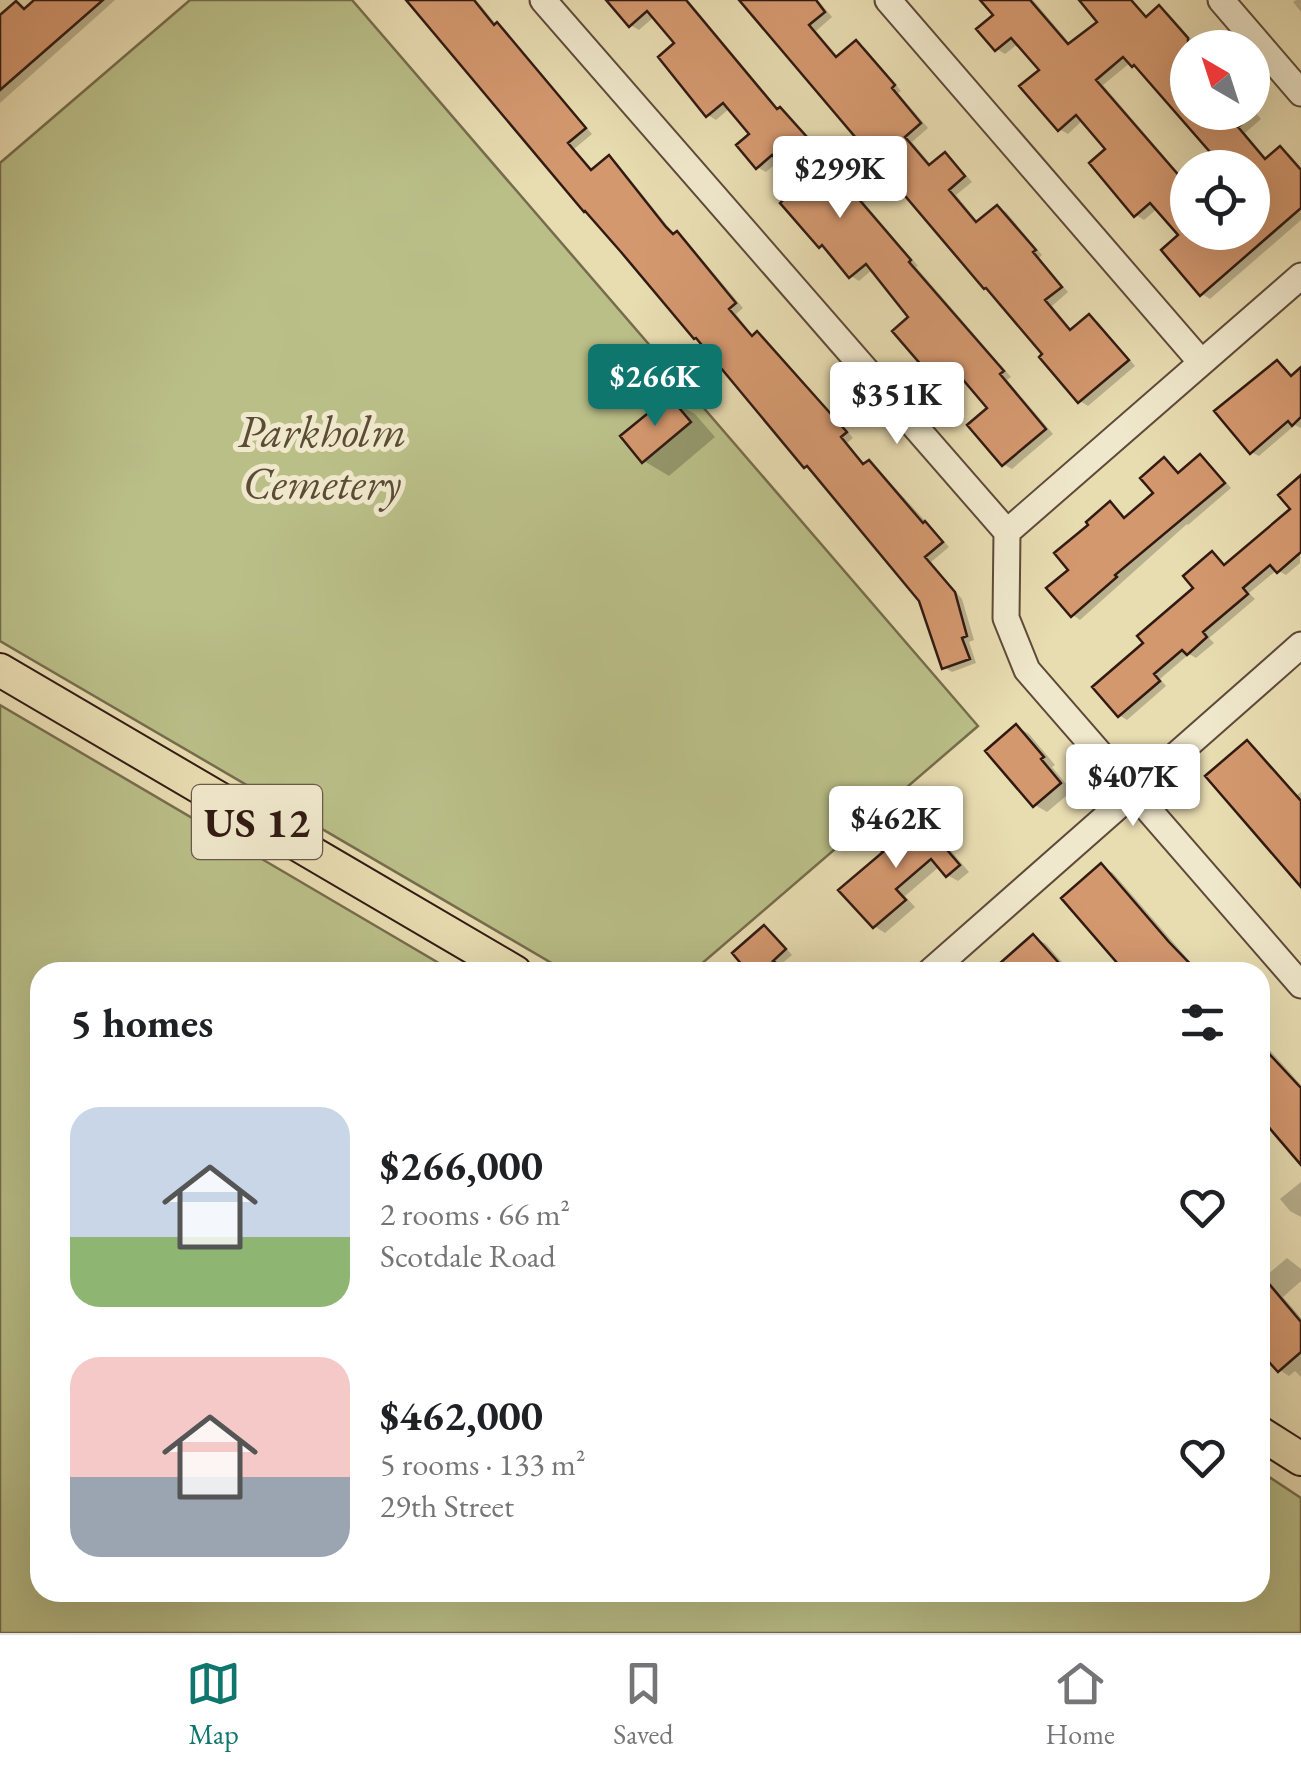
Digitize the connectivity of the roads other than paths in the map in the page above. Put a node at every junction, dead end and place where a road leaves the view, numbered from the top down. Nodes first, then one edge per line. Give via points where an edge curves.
1 (543, 0) edge
2 (888, 0) edge
3 (1221, 0) edge
4 (1301, 93) edge
5 (1301, 276) edge
6 (1201, 362) junction
7 (1007, 532) junction
8 (1301, 644) edge
9 (0, 670) edge
10 (1133, 792) junction
11 (498, 962) edge
12 (941, 962) edge
13 (1301, 985) edge
14 (1270, 1438) edge
15 (1301, 1458) edge

1 - 7 street
2 - 6 street
3 - 4 street
5 - 6 street
6 - 7 street
7 - 10 street via 1006,618 1027,670
8 - 10 street
9 - 11 main road, US 12
10 - 12 street
10 - 13 street
14 - 15 main road

